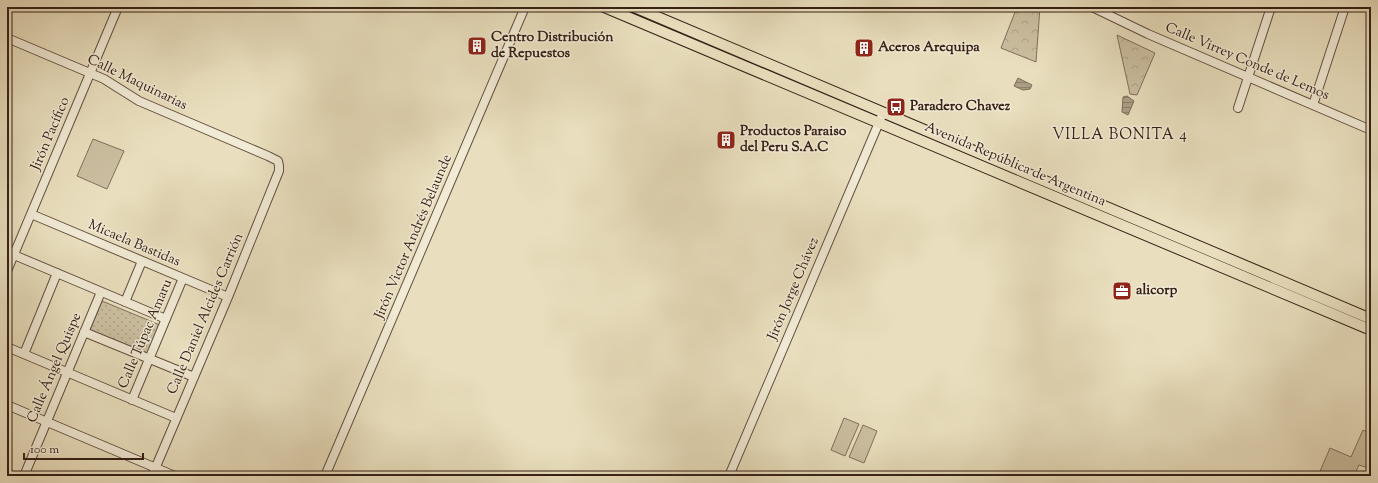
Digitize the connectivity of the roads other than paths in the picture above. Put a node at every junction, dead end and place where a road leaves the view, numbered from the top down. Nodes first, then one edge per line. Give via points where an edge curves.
1 (118, 7) edge
2 (525, 7) edge
3 (604, 7) edge
4 (634, 7) edge
5 (1092, 7) edge
6 (1271, 7) edge
7 (1345, 7) edge
8 (7, 38) edge
9 (707, 38) junction
10 (702, 49) junction
11 (90, 73) junction
12 (1248, 78) junction
13 (1313, 105) junction
14 (1238, 108) dead end
15 (883, 113) junction
16 (879, 123) junction
17 (1371, 130) edge
18 (278, 161) joint
19 (31, 214) junction
20 (14, 255) junction
21 (142, 261) junction
22 (7, 271) edge
23 (58, 274) junction
24 (183, 278) junction
25 (101, 292) junction
26 (1301, 295) junction
27 (228, 297) junction
28 (125, 302) junction
29 (166, 319) junction
30 (1371, 319) edge
31 (1371, 330) edge
32 (84, 332) junction
33 (7, 347) edge
34 (24, 354) junction
35 (149, 359) junction
36 (67, 372) junction
37 (194, 378) junction
38 (132, 400) junction
39 (7, 406) edge
40 (176, 418) junction
41 (46, 422) junction
42 (155, 468) junction
43 (24, 476) edge
44 (152, 476) edge
45 (175, 476) edge
46 (325, 476) edge
47 (728, 476) edge

1 - 11 street, Jirón Pacífico
2 - 46 street, Jirón Victor Andrés Belaunde
3 - 10 main road, Avenida República de Argentina
4 - 9 main road, Avenida República de Argentina
5 - 12 street, Calle Virrey Conde de Lemos
6 - 12 street
7 - 13 street
8 - 11 street, Calle Maquinarias
9 - 10 main road
9 - 15 main road, Avenida República de Argentina
10 - 16 main road, Avenida República de Argentina
11 - 18 street, Calle Maquinarias via 139,101
11 - 19 street, Jirón Pacífico
12 - 13 street, Calle Virrey Conde de Lemos
12 - 14 street
13 - 17 street, Calle Virrey Conde de Lemos
15 - 16 street, Jirón Jorge Chávez
15 - 26 main road, Avenida República de Argentina
16 - 26 main road, Avenida República de Argentina
16 - 47 street, Jirón Jorge Chávez
18 - 27 street, Calle Daniel Alcides Carrión via 279,171
19 - 20 street, Jirón Pacífico
19 - 21 street, Micaela Bastidas
20 - 22 street, Jirón Pacífico
20 - 23 street
21 - 24 street, Micaela Bastidas
21 - 28 street
23 - 25 street
23 - 34 street
24 - 27 street, Micaela Bastidas
24 - 29 street, Calle Túpac Amaru
25 - 28 street
25 - 32 street, Calle Ángel Quispe
26 - 30 main road, Avenida República de Argentina
26 - 31 main road, Avenida República de Argentina
27 - 37 street, Calle Daniel Alcides Carrión
28 - 29 street
29 - 35 street, Calle Túpac Amaru
32 - 35 street
32 - 36 street, Calle Ángel Quispe
33 - 34 street
34 - 36 street
35 - 37 street
35 - 38 street, Calle Túpac Amaru
36 - 38 street
36 - 41 street, Calle Ángel Quispe
37 - 40 street, Calle Daniel Alcides Carrión
38 - 40 street
39 - 41 street
40 - 42 street, Calle Daniel Alcides Carrión
41 - 42 street
41 - 43 street, Calle Ángel Quispe
42 - 44 street, Calle Daniel Alcides Carrión
42 - 45 street

